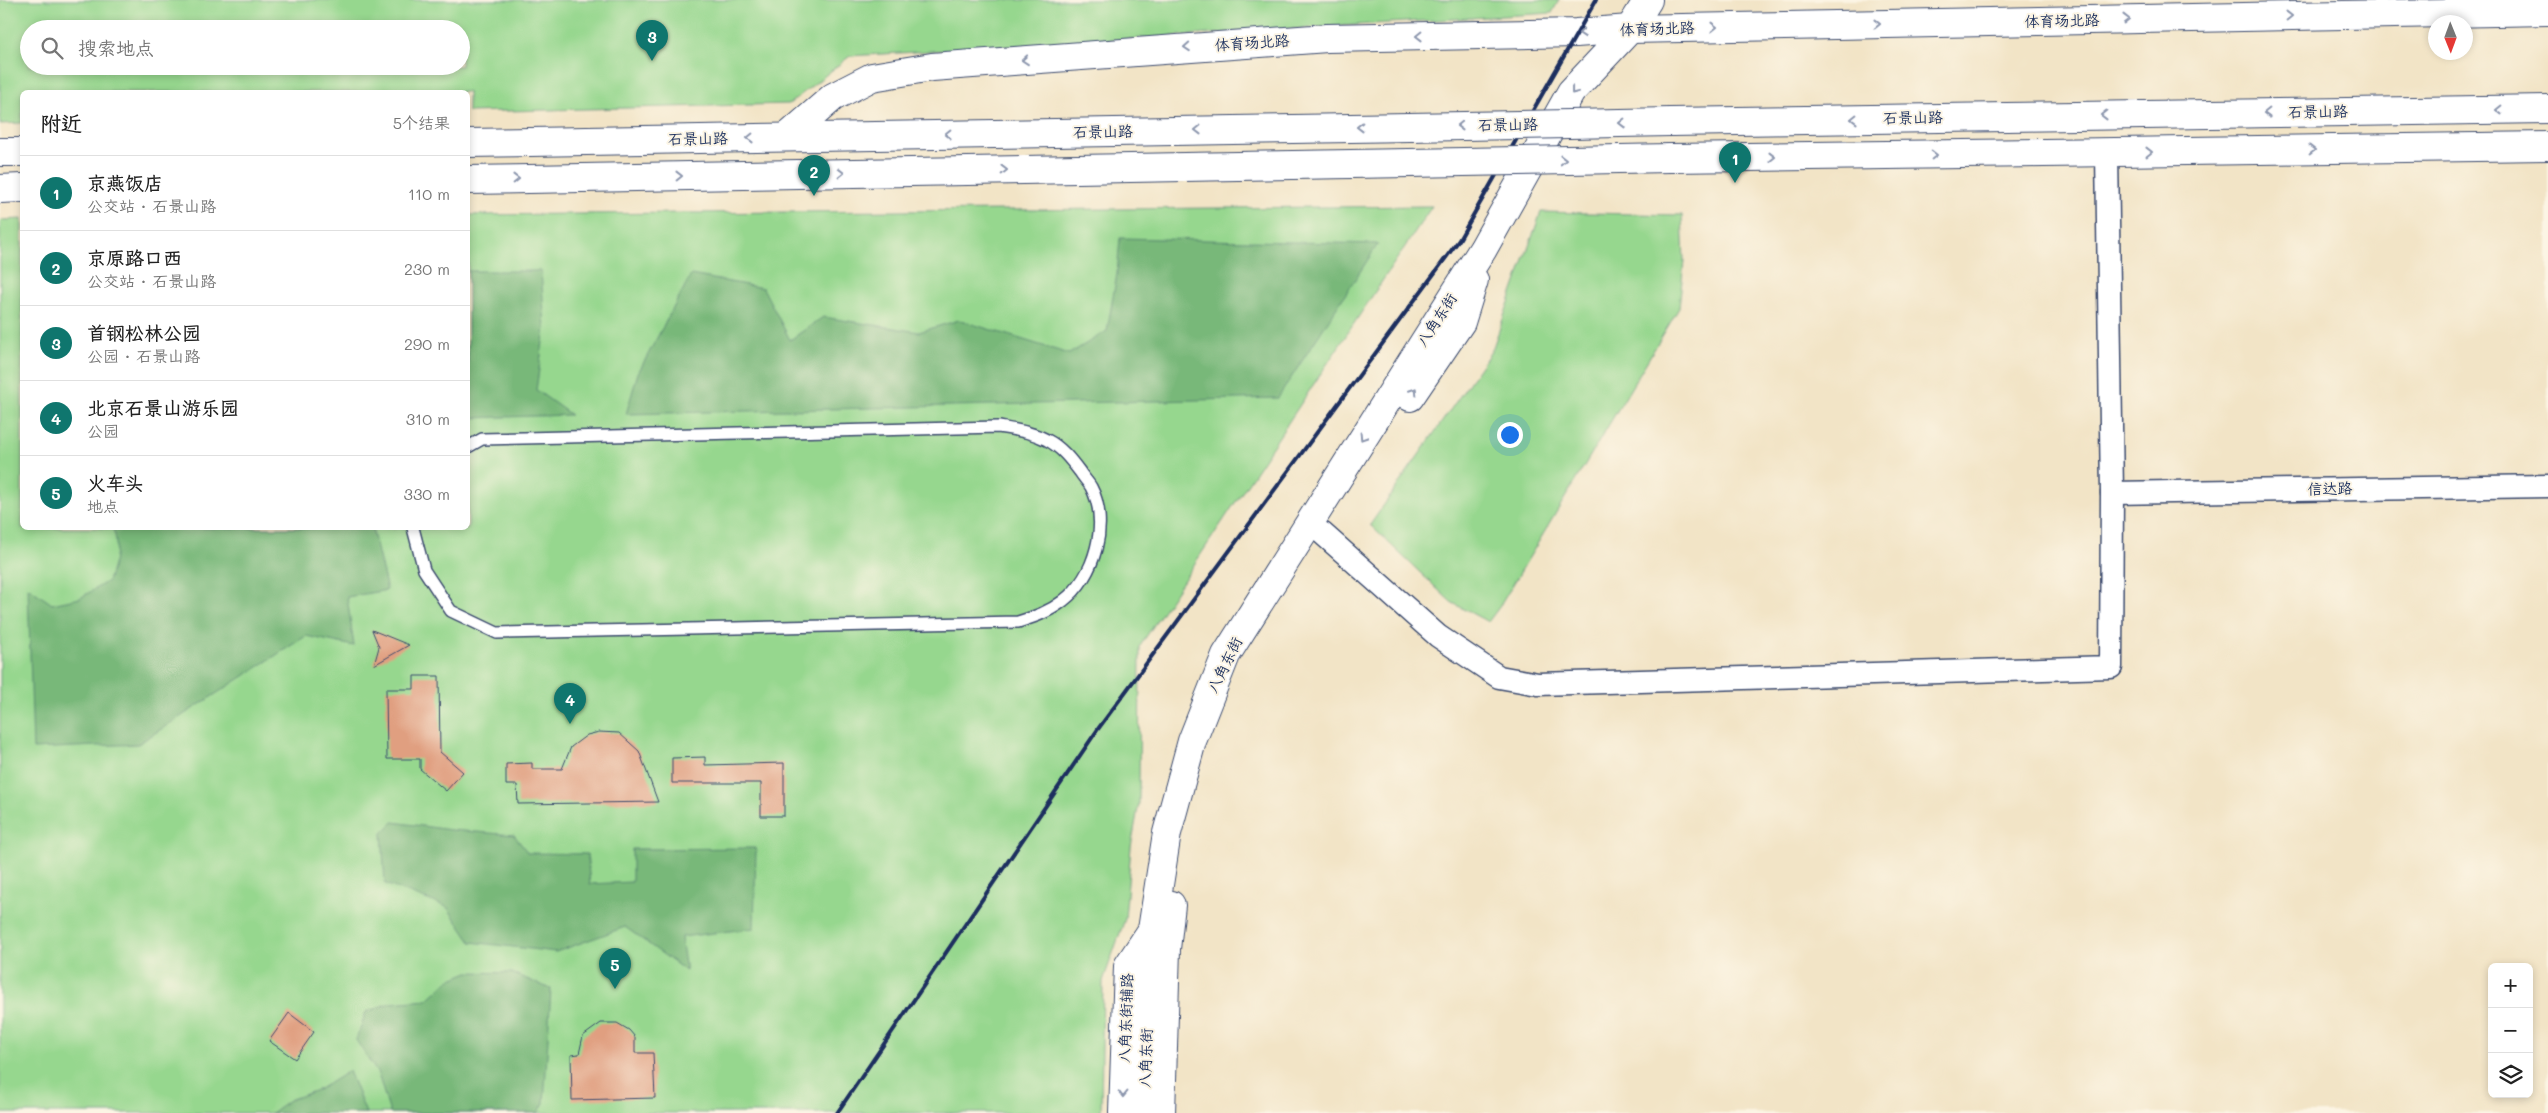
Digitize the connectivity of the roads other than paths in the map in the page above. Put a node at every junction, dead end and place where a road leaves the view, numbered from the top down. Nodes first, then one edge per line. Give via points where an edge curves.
1 (1648, 0) edge
2 (2402, 7) edge
3 (2548, 11) edge
4 (1630, 29) junction
5 (2548, 109) edge
6 (787, 137) junction
7 (470, 143) edge
8 (2548, 146) edge
9 (0, 152) edge
10 (20, 152) edge
11 (2106, 152) junction
12 (470, 180) edge
13 (0, 188) edge
14 (20, 188) edge
15 (1484, 249) junction
16 (470, 437) edge
17 (482, 439) junction
18 (470, 446) edge
19 (2548, 486) edge
20 (2112, 493) junction
21 (413, 530) edge
22 (420, 530) edge
23 (1322, 533) junction
24 (416, 545) junction
25 (1152, 930) junction
26 (1123, 1113) edge
27 (1144, 1113) edge
28 (1162, 1113) edge

1 - 4 main road, 八角东街
2 - 3 main road, 体育场北路
4 -> 2 main road, 体育场北路
4 -> 6 main road, 体育场北路 via 1327,38 932,67 872,77 833,97
4 -> 15 main road, 八角东街 via 1571,92
5 -> 6 main road, 石景山路, bridge
6 -> 7 main road, 石景山路
11 -> 8 main road
9 - 10 main road
12 -> 11 main road, bridge
11 - 20 street
13 - 14 main road
23 -> 15 main road, 八角东街 via 1461,322
15 -> 25 main road, 八角东街 via 1226,656 1192,741 1166,833
16 - 17 lane
17 - 18 lane
17 - 24 lane via 999,427 1025,431 1048,441 1068,456 1091,487 1099,515 1096,549 1085,577 1064,601 1040,615 1018,622 520,634 496,633 451,611 424,570
19 - 20 street, 信达路
20 - 23 street via 2111,667 1538,684 1499,677 1438,636
21 - 24 lane
22 - 24 lane
23 - 28 main road, 八角东街 via 1246,656 1204,755 1176,868 1169,922
25 -> 26 main road, 八角东街辅路 via 1128,966
25 - 27 main road, 八角东街

